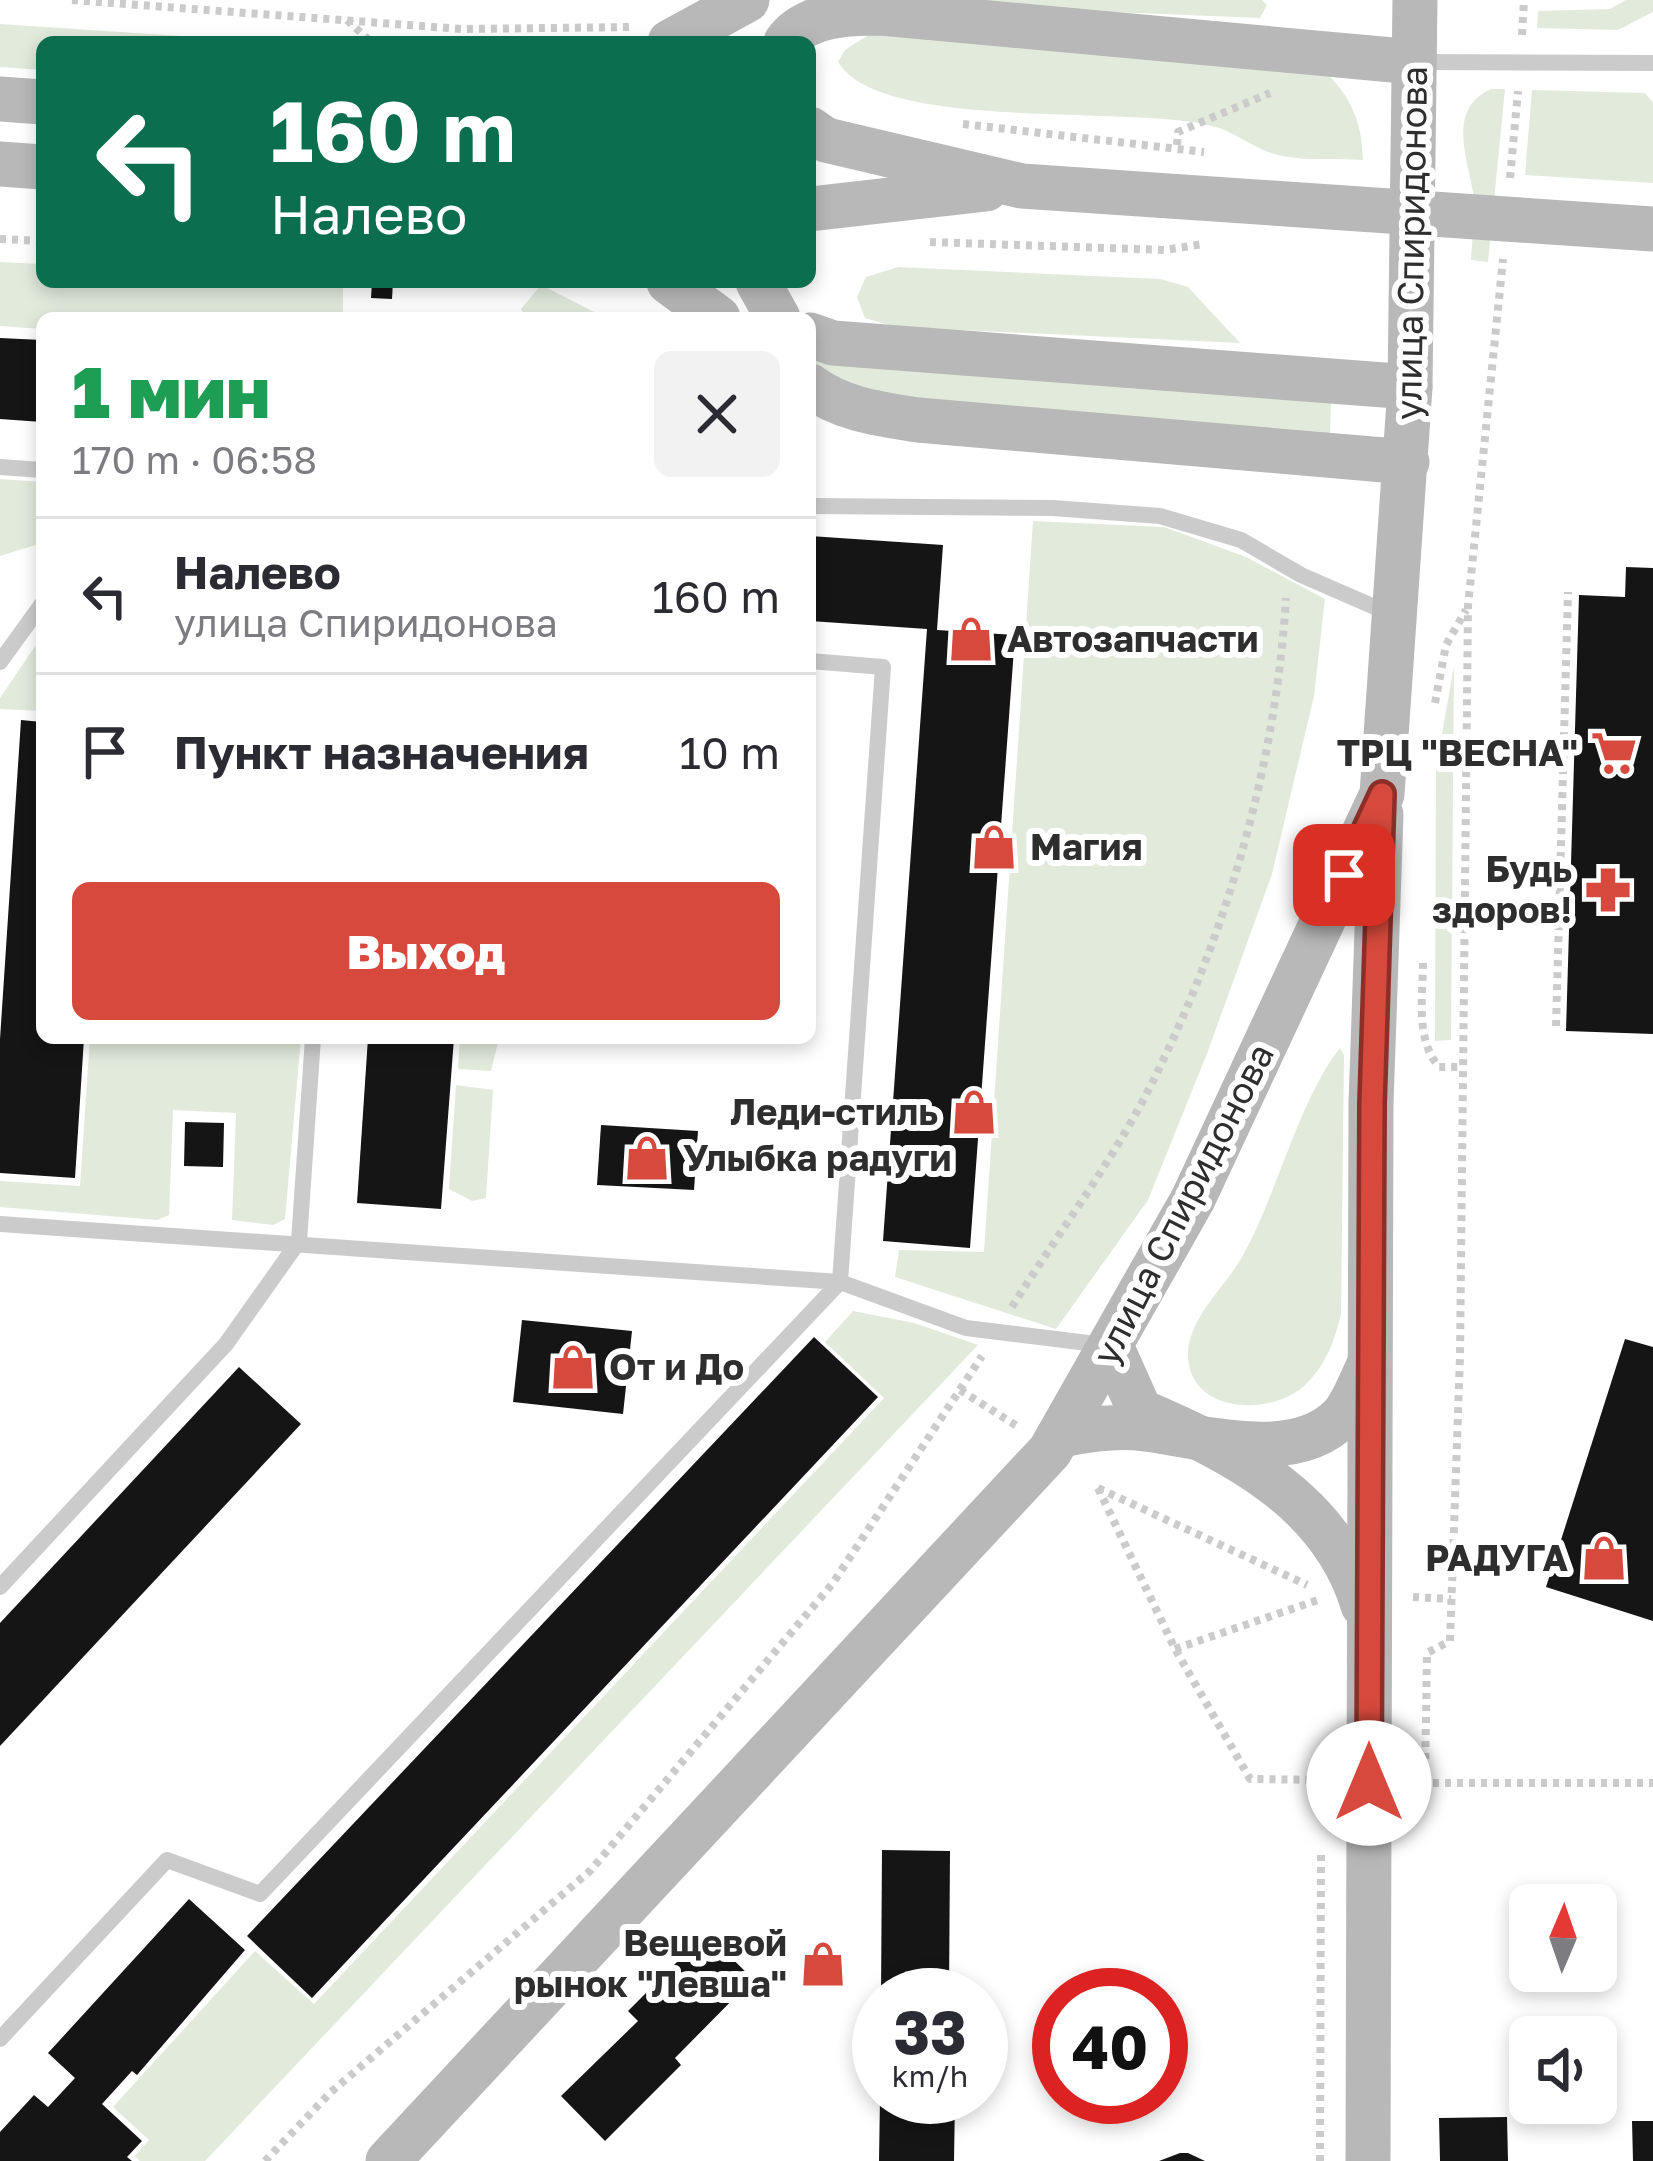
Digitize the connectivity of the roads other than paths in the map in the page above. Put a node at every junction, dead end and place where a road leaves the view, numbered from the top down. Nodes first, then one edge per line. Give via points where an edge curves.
1 (747, 0) edge
2 (1415, 0) edge
3 (684, 34) edge
4 (790, 36) edge
5 (1414, 62) junction
6 (1653, 63) edge
7 (0, 99) edge
8 (36, 102) edge
9 (816, 133) edge
10 (816, 163) edge
11 (0, 164) edge
12 (36, 167) edge
13 (1022, 186) junction
14 (816, 192) edge
15 (816, 208) edge
16 (1653, 229) edge
17 (677, 288) edge
18 (710, 312) edge
19 (816, 336) edge
20 (1410, 387) junction
21 (816, 390) edge
22 (1407, 462) junction
23 (0, 467) edge
24 (36, 470) edge
25 (816, 506) edge
26 (36, 612) edge
27 (1397, 616) junction
28 (0, 662) edge
29 (816, 662) edge
30 (1382, 794) junction
31 (313, 1044) edge
32 (0, 1224) edge
33 (299, 1241) junction
34 (840, 1282) junction
35 (1111, 1346) junction
36 (1370, 1363) junction
37 (1043, 1432) junction
38 (1210, 1441) junction
39 (0, 1587) edge
40 (1370, 1625) junction
41 (0, 2038) edge
42 (388, 2161) edge
43 (1368, 2161) edge

1 - 3 street
2 - 5 street, улица Спиридонова
4 - 5 street via 838,14 881,13
5 - 6 lane
5 - 20 street, улица Спиридонова
7 - 8 street
9 - 13 street
10 - 13 street
11 - 12 street
13 - 14 street
13 - 15 street
13 - 16 street
17 - 18 street
19 - 20 street
20 - 22 street, улица Спиридонова
21 - 22 street via 862,411 919,420
22 - 27 street, улица Спиридонова
23 - 24 lane
25 - 27 lane via 1160,515 1241,540
26 - 28 lane
27 - 30 street, улица Спиридонова
29 - 34 lane via 884,668
30 - 35 street, улица Спиридонова via 1193,1199
30 - 36 street
31 - 33 lane
32 - 33 lane
33 - 34 lane
33 - 39 lane via 226,1344
34 - 35 lane via 966,1328
34 - 41 lane via 260,1894 167,1860
35 - 37 street, улица Спиридонова
35 - 38 street via 1140,1412
36 - 38 street via 1342,1417 1287,1445
36 - 40 street
37 - 38 street via 1123,1428
37 - 42 street, улица Спиридонова
38 - 40 street via 1295,1496 1349,1562
40 - 43 street

